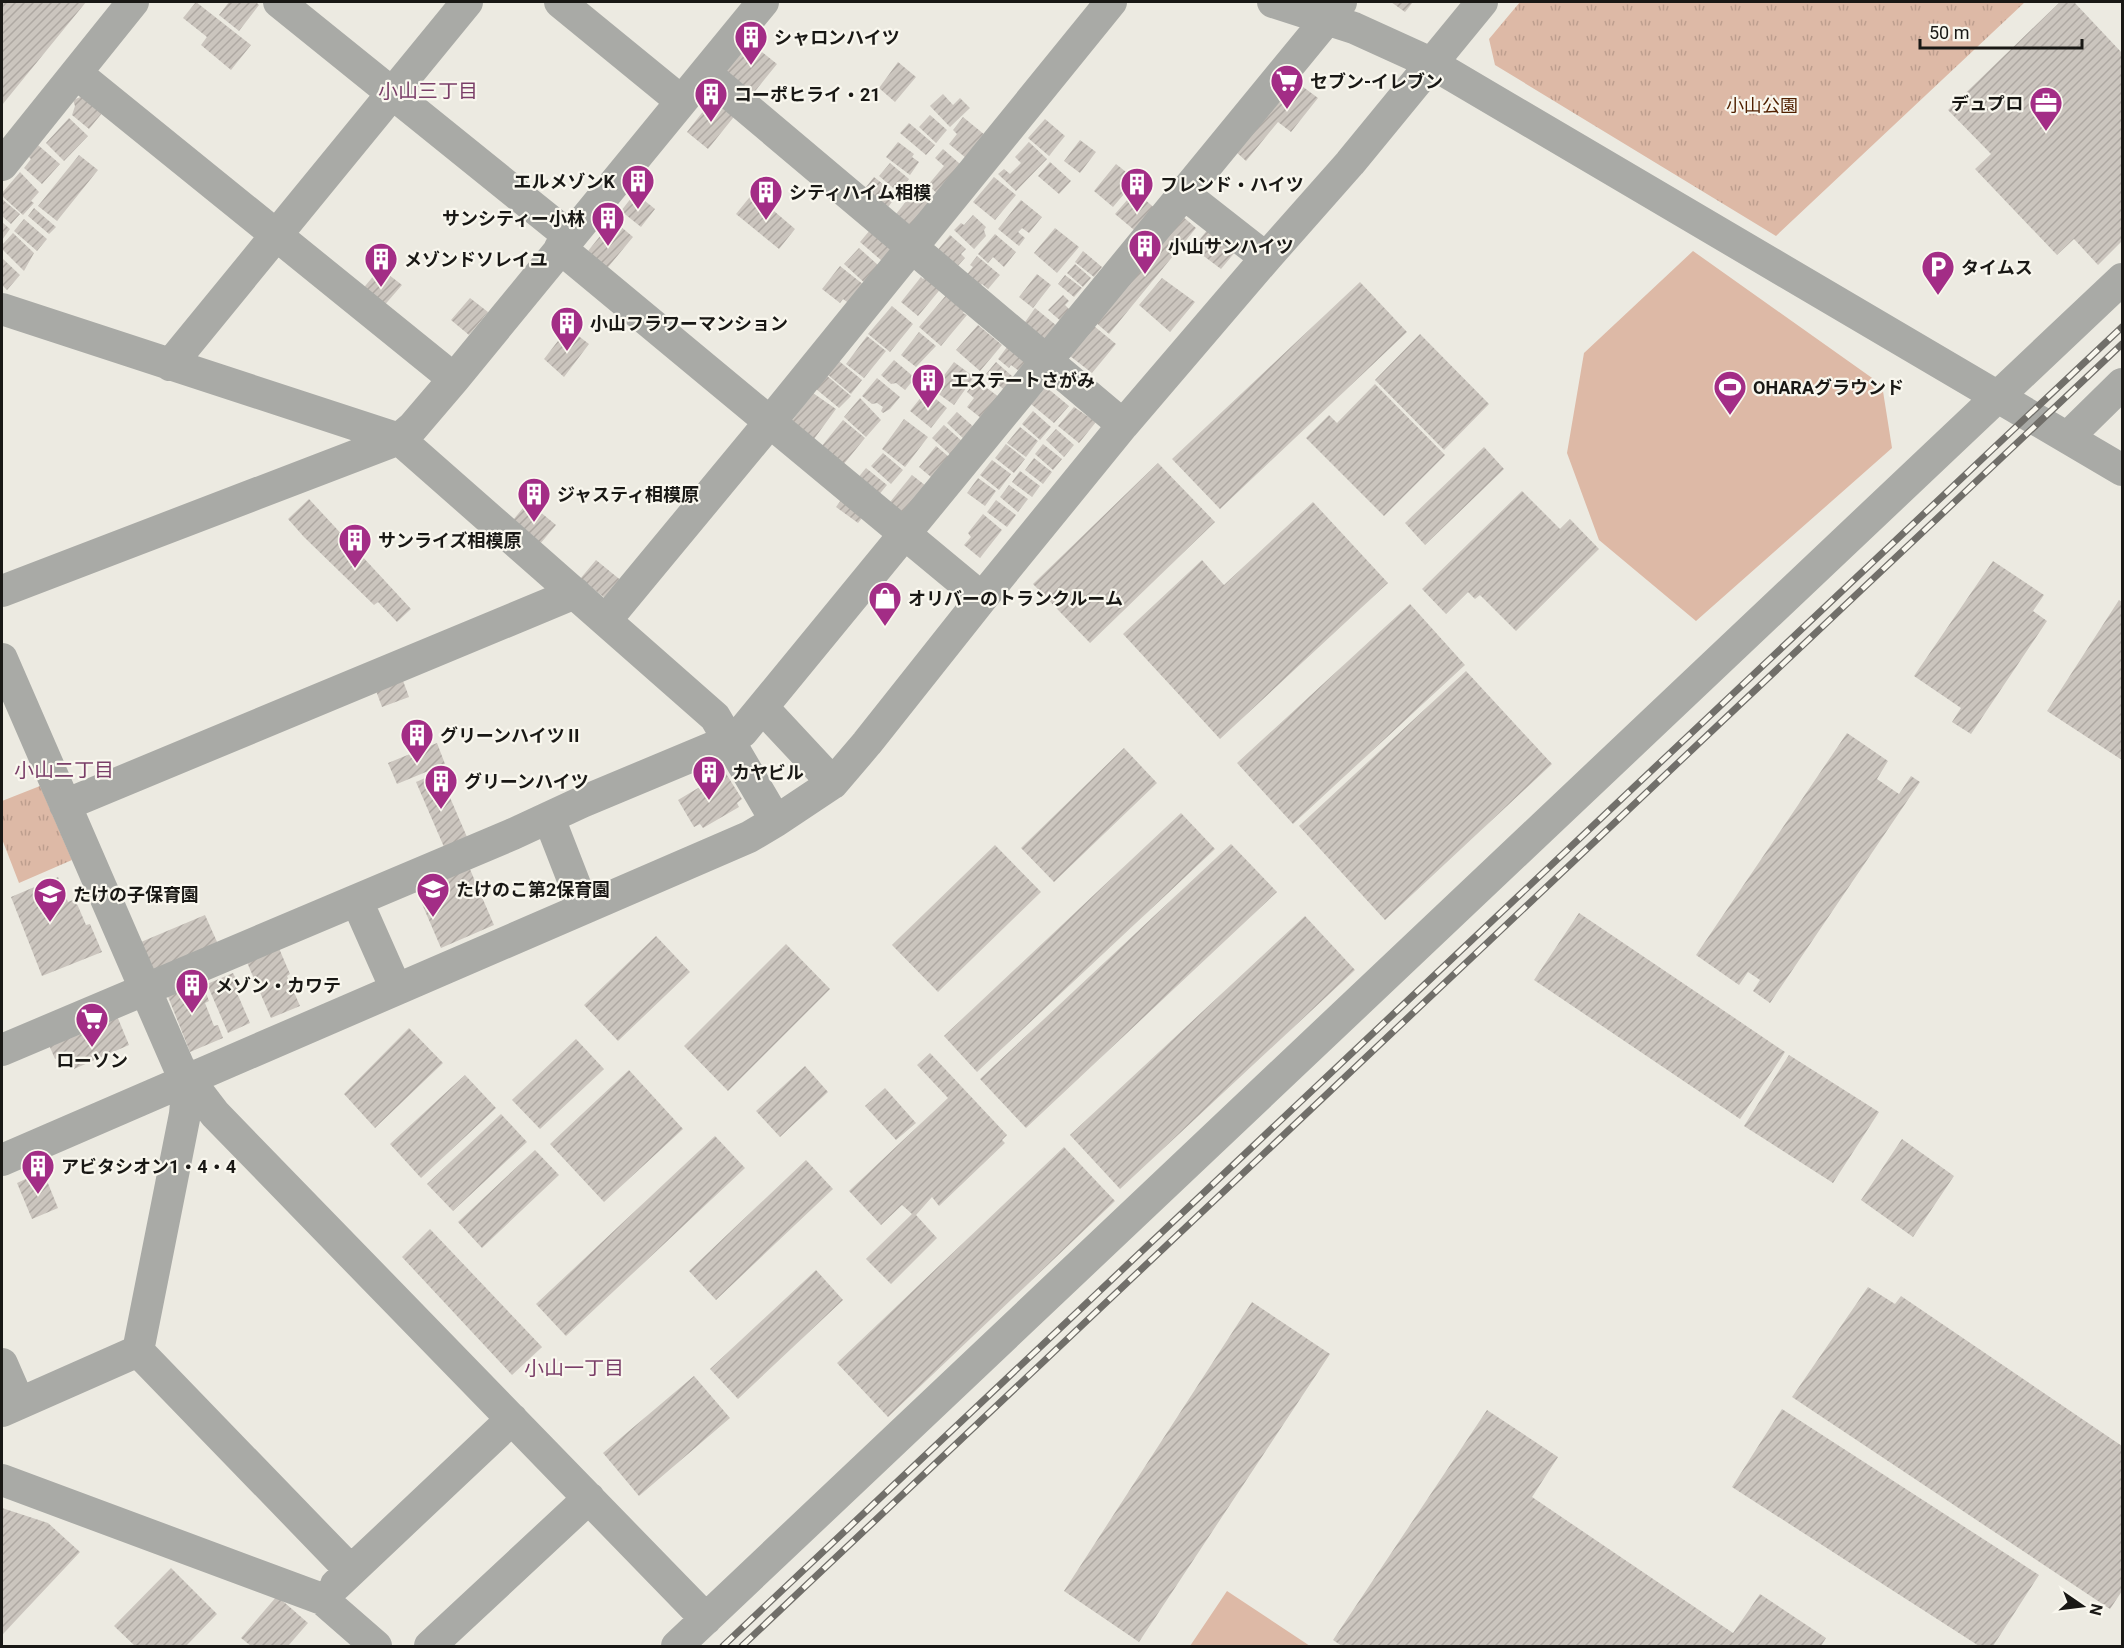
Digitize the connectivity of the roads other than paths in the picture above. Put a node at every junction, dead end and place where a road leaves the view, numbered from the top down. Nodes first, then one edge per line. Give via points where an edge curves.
1 (133, 2) edge
2 (279, 2) edge
3 (467, 2) edge
4 (560, 2) edge
5 (763, 2) edge
6 (1111, 2) edge
7 (1273, 2) edge
8 (1482, 2) edge
9 (1334, 10) edge
10 (1431, 63) junction
11 (76, 73) junction
12 (705, 73) junction
13 (392, 93) junction
14 (681, 101) junction
15 (2, 165) edge
16 (1183, 194) junction
17 (277, 235) junction
18 (565, 242) junction
19 (912, 246) junction
20 (1266, 258) junction
21 (2122, 279) edge
22 (2, 309) edge
23 (1046, 360) junction
24 (170, 365) junction
25 (454, 379) junction
26 (2122, 384) edge
27 (1997, 397) junction
28 (770, 422) junction
29 (1123, 425) junction
30 (2068, 437) junction
31 (399, 439) junction
32 (2122, 470) edge
33 (904, 533) junction
34 (2, 591) edge
35 (575, 593) junction
36 (982, 598) junction
37 (606, 620) junction
38 (2, 659) edge
39 (763, 708) junction
40 (728, 741) junction
41 (833, 783) junction
42 (65, 805) junction
43 (549, 818) junction
44 (776, 822) junction
45 (357, 901) junction
46 (584, 908) junction
47 (396, 989) junction
48 (145, 990) junction
49 (2, 1050) edge
50 (188, 1081) junction
51 (2, 1160) edge
52 (138, 1351) junction
53 (2, 1364) edge
54 (10, 1407) edge
55 (512, 1419) junction
56 (2, 1480) edge
57 (589, 1498) junction
58 (351, 1571) junction
59 (322, 1599) junction
60 (706, 1619) junction
61 (376, 1647) edge
62 (430, 1647) edge
63 (677, 1647) edge

1 - 11 street
2 - 13 street
3 - 13 street
4 - 14 street
5 - 12 street
6 - 19 street
7 - 9 street
8 - 10 street
9 - 10 street via 1354,28
9 - 16 street
10 - 20 street
10 - 27 street
11 - 15 street
11 - 17 street
12 - 14 street
12 - 19 street
13 - 17 street
13 - 18 street
14 - 18 street
16 - 20 street
16 - 23 street
17 - 24 street
17 - 25 street
18 - 25 street
18 - 28 street
19 - 23 street
19 - 28 street
20 - 29 street
21 - 27 street
22 - 24 street
23 - 29 street
23 - 33 street
24 - 31 street
25 - 31 street
26 - 30 street
27 - 30 street
27 - 60 street
28 - 33 street
28 - 37 street
29 - 36 street
30 - 32 street
31 - 34 street
31 - 35 street
33 - 36 street
33 - 39 street
35 - 37 street
35 - 42 street
36 - 41 street
37 - 40 street via 715,717
38 - 42 street
39 - 40 street via 742,732
39 - 41 street
40 - 43 street
40 - 44 street
41 - 44 street
42 - 48 street
43 - 45 street
43 - 46 street
44 - 46 street
45 - 47 street
45 - 48 street
46 - 47 street
47 - 50 street
48 - 49 street
48 - 50 street
50 - 51 street
50 - 52 street via 185,1114
50 - 55 street via 215,1114
52 - 54 street
52 - 58 street
53 - 54 street
55 - 57 street
55 - 58 street
56 - 59 street
57 - 60 street
57 - 62 street
58 - 59 street
59 - 61 street
60 - 63 street

